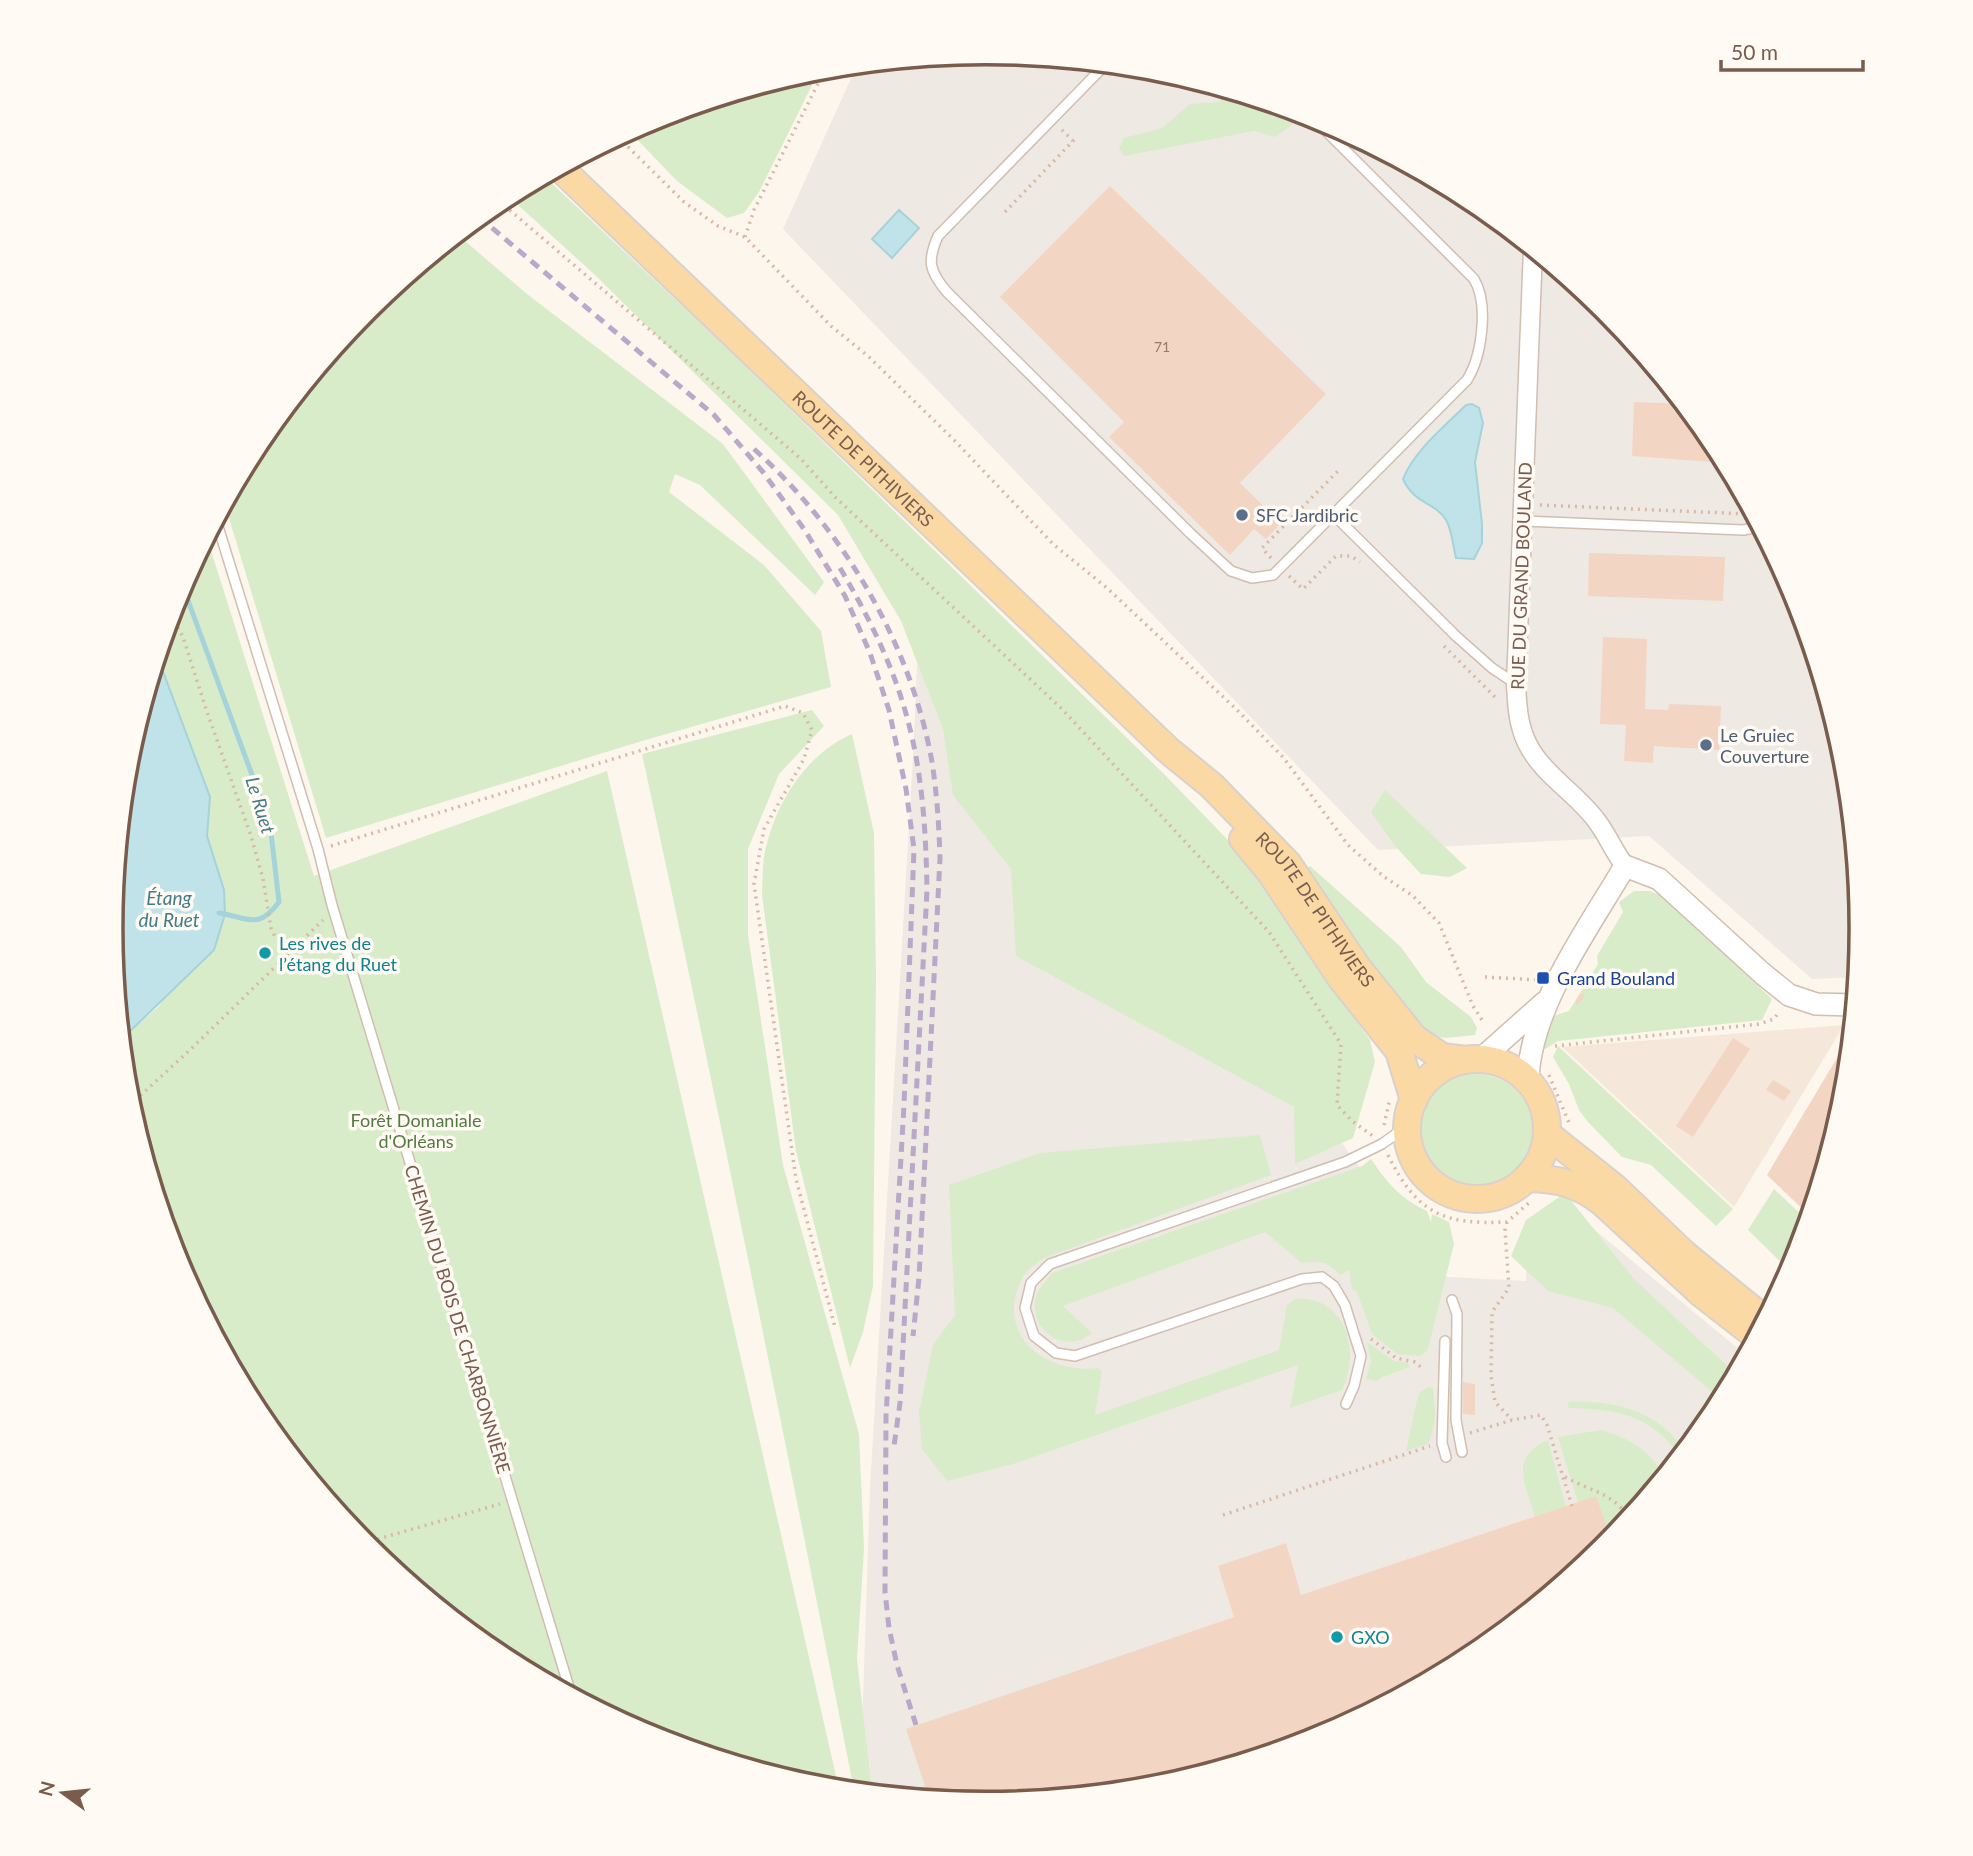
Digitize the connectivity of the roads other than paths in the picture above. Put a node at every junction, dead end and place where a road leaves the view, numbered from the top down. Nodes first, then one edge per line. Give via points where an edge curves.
1 (1098, 72) edge
2 (1333, 137) edge
3 (566, 174) edge
4 (1533, 260) edge
5 (1523, 513) junction
6 (1334, 515) junction
7 (1752, 528) edge
8 (220, 532) edge
9 (1516, 684) junction
10 (1168, 750) junction
11 (1625, 866) junction
12 (1544, 990) junction
13 (1846, 1005) edge
14 (1473, 1059) junction
15 (1528, 1080) junction
16 (1413, 1100) junction
17 (1407, 1126) junction
18 (1547, 1134) junction
19 (1527, 1178) junction
20 (1452, 1300) dead end
21 (1758, 1315) edge
22 (1750, 1331) edge
23 (1444, 1341) dead end
24 (1346, 1404) dead end
25 (1462, 1452) dead end
26 (1446, 1457) dead end
27 (567, 1682) edge

1 - 6 lane via 938,236 932,250 934,277 1231,571 1252,578 1273,575
2 - 6 lane via 1468,271 1482,299 1479,359 1467,380
3 - 10 main road, ROUTE DE PITHIVIERS
4 - 5 street, RUE DU GRAND BOULAND
5 - 7 lane
5 - 9 street, RUE DU GRAND BOULAND
6 - 9 lane via 1456,636
8 - 27 lane, CHEMIN DU BOIS DE CHARBONNIÈRE
9 - 11 street, RUE DU GRAND BOULAND via 1527,742 1597,821
10 - 14 main road, ROUTE DE PITHIVIERS via 1212,786 1288,863 1357,967 1414,1038 1442,1057
10 - 16 main road, ROUTE DE PITHIVIERS via 1271,873 1340,978 1399,1051
11 - 12 street
11 - 13 street via 1659,879 1789,995 1816,1004
12 - 14 street
12 - 15 street
14 - 15 main road via 1506,1065
14 - 16 main road via 1435,1073
15 - 18 main road via 1543,1105
16 - 17 main road
17 - 19 main road via 1416,1164 1446,1192 1490,1198 1505,1194
17 - 24 lane via 1345,1162 1050,1264 1031,1283 1026,1308 1034,1336 1055,1353 1075,1356 1302,1279 1322,1277 1334,1286 1345,1305 1361,1356
18 - 19 main road via 1541,1158
18 - 21 main road
19 - 22 main road via 1585,1189
20 - 25 lane via 1457,1314 1456,1420
23 - 26 lane via 1442,1443

